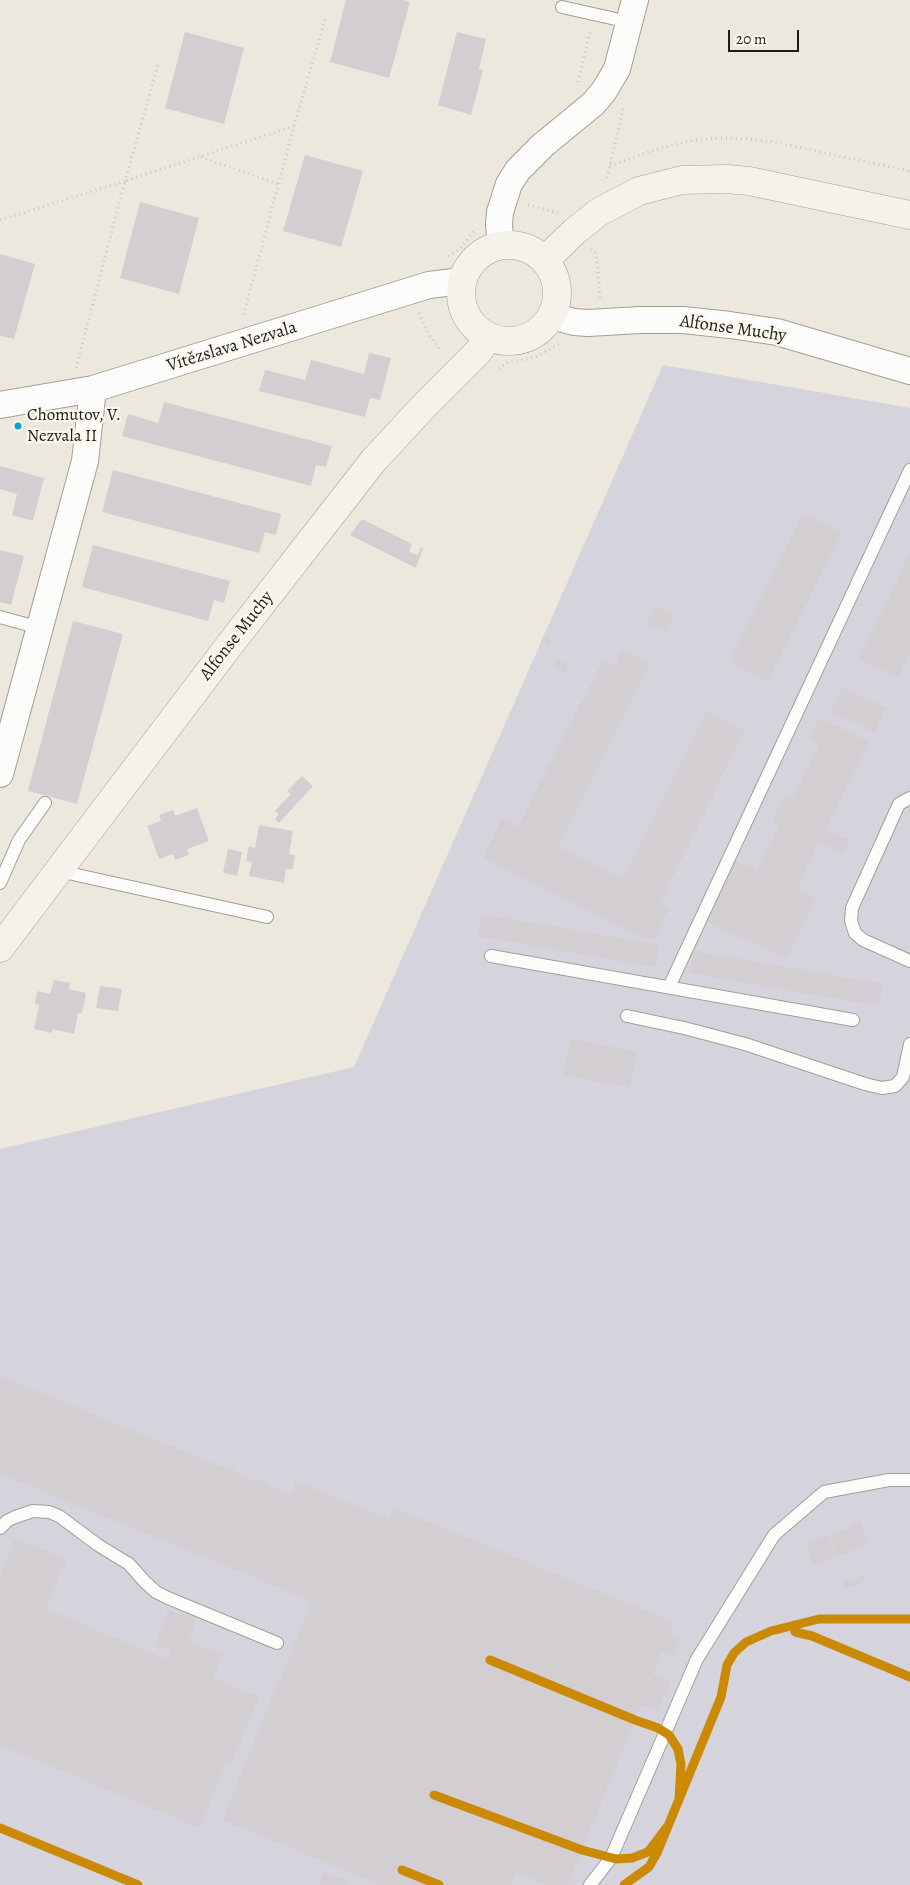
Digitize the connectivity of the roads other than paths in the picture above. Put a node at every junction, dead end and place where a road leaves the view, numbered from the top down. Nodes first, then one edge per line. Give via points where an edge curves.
1 (562, 7) dead end
2 (632, 11) edge
3 (910, 215) edge
4 (501, 245) junction
5 (545, 260) junction
6 (462, 281) junction
7 (552, 316) junction
8 (488, 337) junction
9 (910, 370) edge
10 (81, 391) junction
11 (0, 405) edge
12 (910, 470) edge
13 (0, 617) edge
14 (40, 628) junction
15 (2, 763) edge
16 (910, 798) edge
17 (45, 803) dead end
18 (58, 871) junction
19 (0, 883) edge
20 (267, 917) dead end
21 (0, 948) edge
22 (491, 956) dead end
23 (910, 961) edge
24 (670, 987) junction
25 (627, 1016) dead end
26 (853, 1020) dead end
27 (910, 1044) edge
28 (910, 1480) edge
29 (0, 1528) edge
30 (277, 1643) dead end
31 (590, 1885) edge

1 - 2 lane via 594,15
2 - 4 street via 617,69 604,91 543,145 518,170 510,184 500,212
3 - 5 main road via 749,182 682,180 639,191 599,212
4 - 5 main road via 525,247
4 - 6 main road via 480,254
5 - 7 main road via 554,275 558,293
6 - 8 main road via 461,304 465,314
6 - 10 street, Vítězslava Nezvala via 412,290
7 - 8 main road via 545,326 524,339 500,341
7 - 9 street, Alfonse Muchy via 588,323 674,320 777,332
8 - 18 main road, Alfonse Muchy via 478,352 374,460
10 - 11 street, Vítězslava Nezvala
10 - 14 street via 85,461
12 - 24 lane
13 - 14 lane
14 - 15 street
16 - 23 lane via 900,804 852,908 851,921 863,940
17 - 19 lane via 19,840
18 - 20 lane
18 - 21 main road, Alfonse Muchy
22 - 24 lane
24 - 26 lane
25 - 27 lane via 722,1038 882,1088 895,1086 903,1077
28 - 31 lane via 889,1480 824,1492 774,1535 697,1659 610,1858
29 - 30 lane via 7,1521 33,1511 59,1516 129,1564 156,1592

